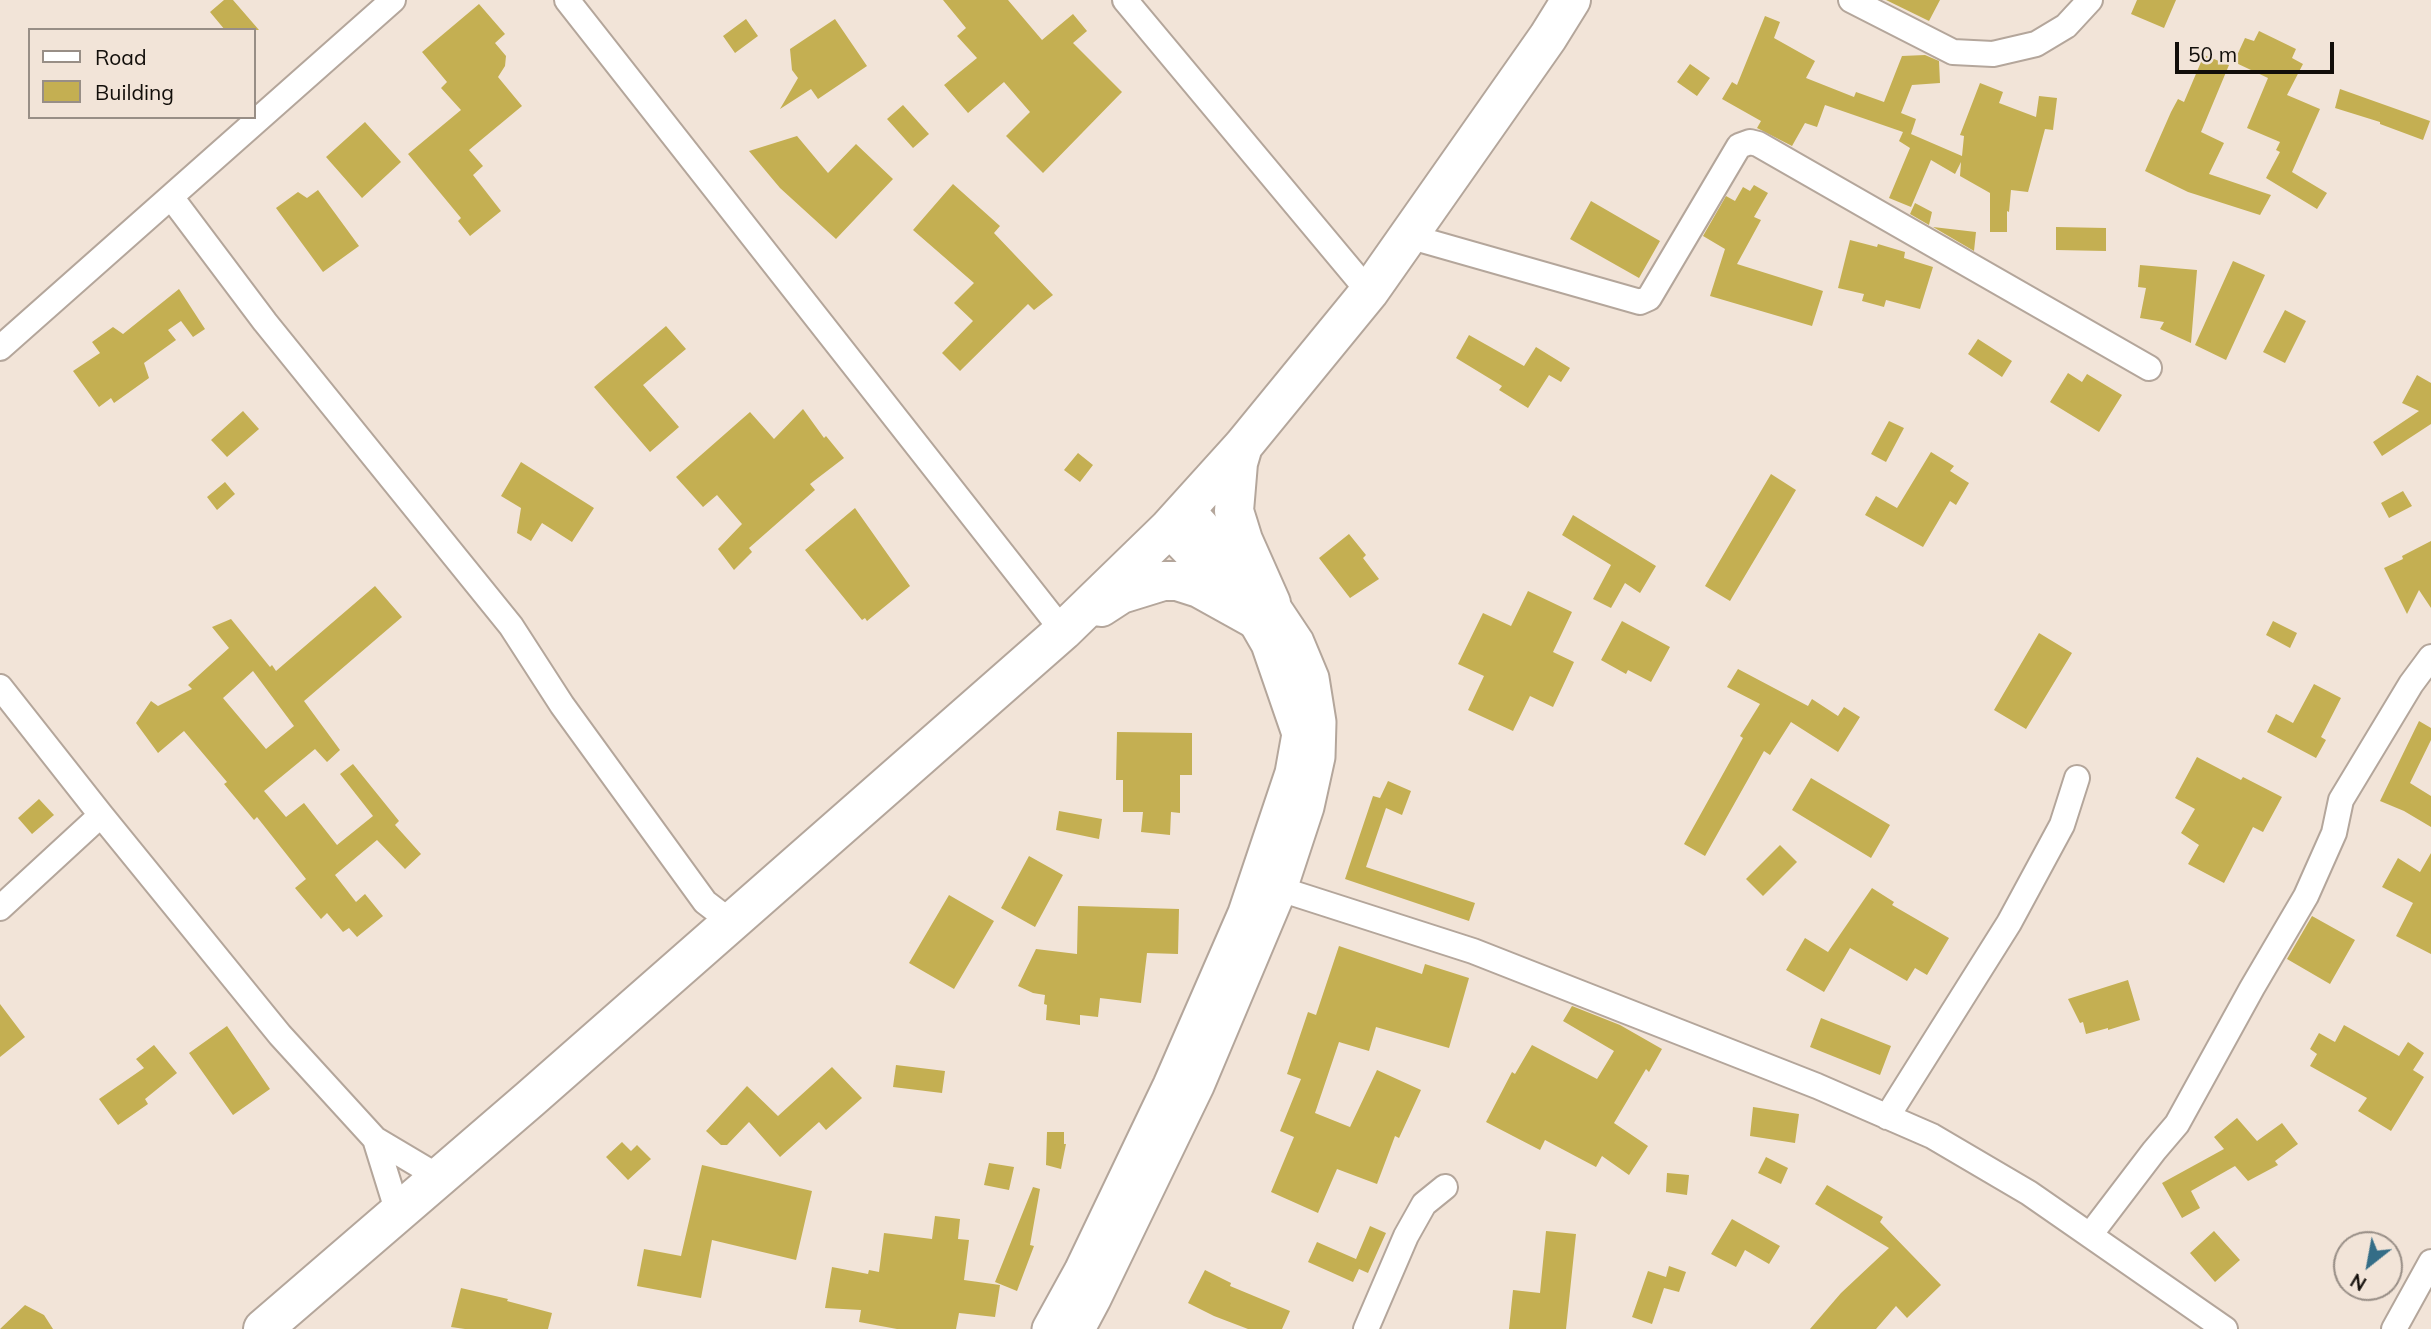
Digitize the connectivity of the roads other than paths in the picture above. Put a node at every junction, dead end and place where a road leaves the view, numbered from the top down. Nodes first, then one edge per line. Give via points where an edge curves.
1 (393, 0) edge
2 (567, 0) edge
3 (1125, 0) edge
4 (1571, 0) edge
5 (1851, 0) edge
6 (2090, 0) edge
7 (171, 197) junction
8 (1408, 236) junction
9 (1369, 292) junction
10 (0, 348) edge
11 (2150, 368) dead end
12 (1244, 446) junction
13 (1178, 519) junction
14 (1262, 610) junction
15 (1063, 631) junction
16 (2431, 657) edge
17 (0, 687) edge
18 (2077, 778) dead end
19 (101, 815) junction
20 (1280, 889) junction
21 (0, 908) edge
22 (731, 922) junction
23 (1887, 1117) junction
24 (375, 1139) junction
25 (439, 1177) junction
26 (1445, 1187) dead end
27 (398, 1213) junction
28 (2090, 1235) junction
29 (2431, 1262) edge
30 (263, 1329) edge
31 (1049, 1329) edge
32 (1077, 1329) edge
33 (1366, 1329) edge
34 (2225, 1329) edge
35 (2394, 1329) edge

1 - 7 street
2 - 15 street
3 - 9 street
4 - 8 highway
5 - 6 street via 1953,52 1993,54 2036,44 2066,26
7 - 10 street
7 - 22 street via 265,322 511,626 562,705 705,902
8 - 9 highway
8 - 11 street via 1640,302 1650,298 1739,146 1750,142
9 - 12 highway
12 - 13 highway
12 - 14 highway via 1234,511
13 - 14 main road
13 - 15 highway
14 - 15 highway via 1163,581 1121,594
14 - 20 main road via 1297,642 1312,678 1319,722 1318,757 1307,807
14 - 31 main road via 1268,644 1298,734 1292,773 1245,913 1170,1085
15 - 22 highway
16 - 28 street via 2341,800 2334,833 2306,897 2177,1124
17 - 19 street
18 - 23 street via 2062,825 2010,923
19 - 21 street
19 - 24 street via 280,1034
20 - 23 street via 1473,951
20 - 32 main road via 1197,1086
22 - 25 highway
23 - 28 street via 1987,1167
24 - 25 street
24 - 27 street
25 - 27 highway
26 - 33 street via 1424,1204 1406,1236
27 - 30 highway
28 - 34 street
29 - 35 street

